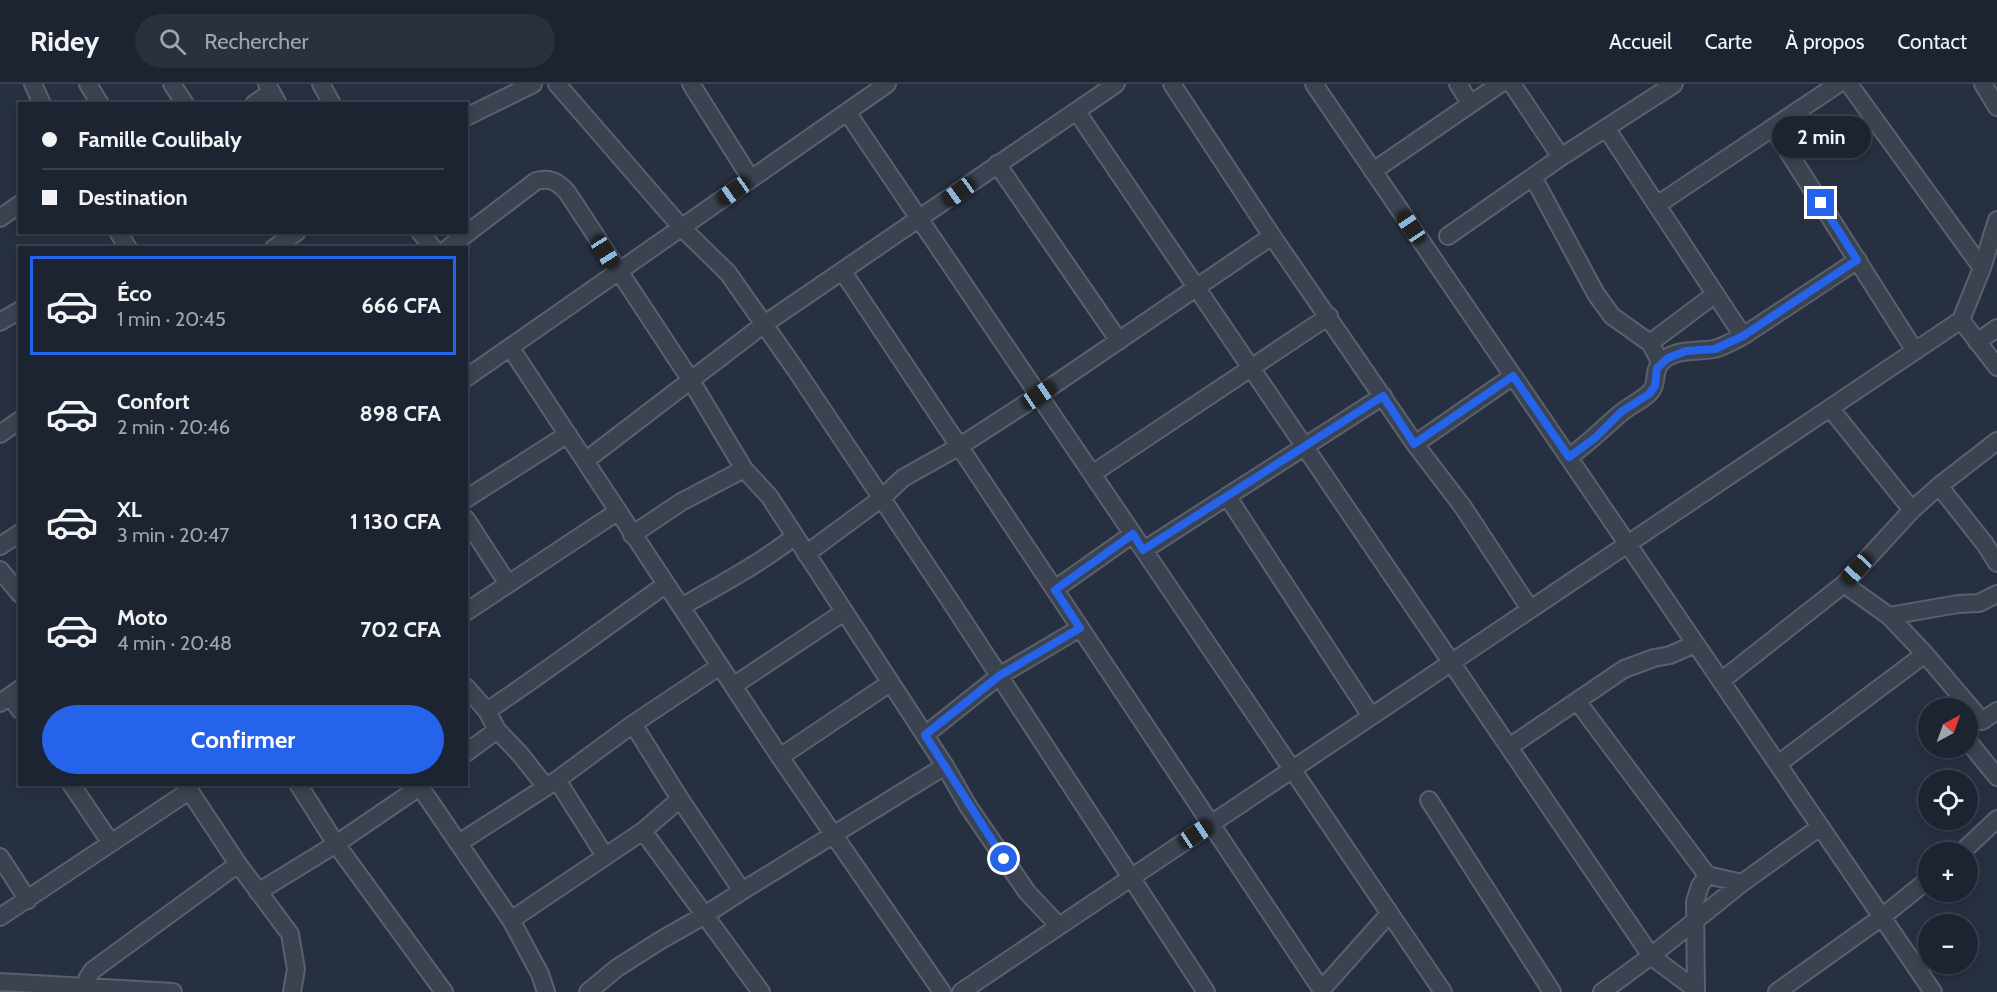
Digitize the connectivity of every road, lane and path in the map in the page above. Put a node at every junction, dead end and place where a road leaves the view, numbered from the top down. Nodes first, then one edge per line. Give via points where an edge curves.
1 (33, 84) edge
2 (88, 84) edge
3 (172, 84) edge
4 (321, 84) edge
5 (533, 84) edge
6 (557, 84) edge
7 (691, 84) edge
8 (887, 84) edge
9 (1116, 84) edge
10 (1172, 84) edge
11 (1314, 84) edge
12 (1458, 84) edge
13 (1500, 84) edge
14 (1512, 84) edge
15 (1674, 84) edge
16 (1838, 84) edge
17 (1849, 84) edge
18 (272, 93) edge
19 (41, 102) edge
20 (99, 102) edge
21 (185, 102) edge
22 (257, 102) edge
23 (331, 102) edge
24 (1470, 104) junction
25 (847, 112) junction
26 (1077, 112) junction
27 (468, 116) edge
28 (1606, 128) junction
29 (1773, 128) junction
30 (1561, 157) junction
31 (997, 164) junction
32 (1373, 171) junction
33 (1533, 177) junction
34 (751, 179) junction
35 (18, 205) edge
36 (1657, 205) junction
37 (0, 218) edge
38 (921, 219) junction
39 (1997, 220) edge
40 (681, 228) junction
41 (468, 233) edge
42 (292, 234) edge
43 (422, 234) edge
44 (466, 234) edge
45 (1272, 236) junction
46 (1448, 236) dead end
47 (273, 242) edge
48 (431, 246) edge
49 (451, 246) edge
50 (1988, 257) edge
51 (1857, 260) junction
52 (618, 272) junction
53 (843, 272) junction
54 (1197, 288) junction
55 (1714, 295) junction
56 (18, 311) edge
57 (1329, 315) junction
58 (1961, 320) junction
59 (0, 322) edge
60 (763, 325) junction
61 (1997, 328) edge
62 (1743, 336) junction
63 (1119, 341) junction
64 (1977, 342) junction
65 (1650, 343) junction
66 (510, 347) junction
67 (1915, 351) junction
68 (1660, 363) junction
69 (1250, 367) junction
70 (1997, 367) edge
71 (1513, 376) junction
72 (468, 377) edge
73 (690, 379) junction
74 (1039, 395) junction
75 (1383, 396) junction
76 (1830, 408) junction
77 (18, 421) edge
78 (0, 434) edge
79 (568, 434) junction
80 (1997, 441) edge
81 (1414, 444) junction
82 (960, 446) junction
83 (1304, 446) junction
84 (1569, 457) junction
85 (585, 461) junction
86 (744, 469) junction
87 (1092, 474) junction
88 (1939, 486) junction
89 (1227, 496) junction
90 (468, 498) edge
91 (882, 498) junction
92 (1912, 510) junction
93 (617, 512) junction
94 (468, 522) edge
95 (18, 534) edge
96 (1133, 534) junction
97 (632, 535) junction
98 (794, 537) junction
99 (1628, 544) junction
100 (0, 546) edge
101 (1143, 550) junction
102 (806, 554) junction
103 (1997, 563) edge
104 (0, 570) edge
105 (508, 584) junction
106 (1844, 584) junction
107 (665, 585) junction
108 (1055, 590) junction
109 (18, 592) edge
110 (1997, 594) edge
111 (681, 608) junction
112 (1530, 609) junction
113 (468, 611) edge
114 (844, 612) junction
115 (1890, 616) junction
116 (1080, 628) junction
117 (1695, 644) junction
118 (1925, 654) junction
119 (1451, 662) junction
120 (720, 666) junction
121 (999, 676) junction
122 (1721, 681) junction
123 (890, 683) junction
124 (733, 686) junction
125 (468, 689) edge
126 (1578, 701) junction
127 (487, 711) junction
128 (1997, 711) edge
129 (1371, 716) junction
130 (1982, 721) junction
131 (633, 724) junction
132 (1978, 724) edge
133 (497, 730) junction
134 (925, 735) junction
135 (1509, 747) junction
136 (468, 752) edge
137 (1978, 753) edge
138 (780, 757) junction
139 (1778, 765) junction
140 (945, 766) junction
141 (1290, 771) junction
142 (1997, 777) edge
143 (551, 784) junction
144 (71, 786) edge
145 (299, 786) edge
146 (421, 786) edge
147 (187, 788) edge
148 (680, 799) junction
149 (1429, 800) dead end
150 (1997, 819) edge
151 (1212, 823) junction
152 (1821, 827) junction
153 (643, 831) junction
154 (832, 835) junction
155 (1973, 842) edge
156 (111, 843) junction
157 (459, 843) junction
158 (336, 844) junction
159 (606, 855) junction
160 (0, 857) edge
161 (238, 864) junction
162 (1707, 875) junction
163 (1131, 877) junction
164 (1742, 883) junction
165 (1918, 888) edge
166 (258, 891) junction
167 (742, 891) junction
168 (28, 900) junction
169 (1389, 914) junction
170 (705, 915) junction
171 (0, 917) edge
172 (1882, 917) junction
173 (510, 920) junction
174 (1694, 922) junction
175 (1059, 926) junction
176 (1651, 956) junction
177 (0, 982) edge
178 (84, 989) edge
179 (1323, 990) edge
180 (1696, 990) edge
181 (173, 992) edge
182 (292, 992) edge
183 (444, 992) edge
184 (546, 992) edge
185 (588, 992) edge
186 (761, 992) edge
187 (942, 992) edge
188 (961, 992) edge
189 (1206, 992) edge
190 (1443, 992) edge
191 (1552, 992) edge
192 (1602, 992) edge
193 (1777, 992) edge
194 (1933, 992) edge

1 - 19 street
2 - 20 street
3 - 21 street
4 - 23 street
5 - 27 street
6 - 40 street
7 - 34 street
8 - 25 street
9 - 26 street
10 - 45 street
11 - 32 street
12 - 24 street
13 - 24 street
14 - 30 street
15 - 28 street
16 - 29 street
17 - 50 street
18 - 22 street
24 - 32 street
25 - 34 street
25 - 38 street
26 - 31 street
26 - 54 street
28 - 30 street
28 - 36 street
29 - 36 street
29 - 51 street
30 - 33 street
31 - 38 street
31 - 63 street
32 - 71 street
33 - 46 street
33 - 65 street via 1596,294 1612,316
34 - 40 street
35 - 37 street
36 - 55 street
38 - 53 street
38 - 74 street
39 - 50 street
40 - 52 street
40 - 60 street via 728,273
41 - 52 street via 536,181 556,182 567,192
42 - 47 street
43 - 48 street
44 - 49 street
45 - 54 street
45 - 57 street
50 - 58 street
51 - 62 street
51 - 67 street
52 - 66 street
52 - 73 street
53 - 60 street
53 - 82 street
54 - 63 street
54 - 69 street
55 - 62 street
55 - 65 street
56 - 59 street
57 - 69 street
57 - 75 street
58 - 64 street
58 - 67 street
60 - 73 street
60 - 91 street
61 - 64 street
62 - 68 street via 1715,349 1677,353
63 - 74 street
64 - 70 street
65 - 68 street
66 - 72 street
66 - 79 street
67 - 76 street
68 - 84 street via 1649,394 1621,412
69 - 83 street
69 - 87 street
71 - 81 street
71 - 84 street
73 - 85 street
73 - 86 street
74 - 82 street
74 - 87 street
75 - 81 street
75 - 83 street
76 - 92 street
76 - 99 street
77 - 78 street
79 - 85 street
79 - 90 street
80 - 88 street
81 - 112 street via 1463,507
82 - 91 street via 911,472
82 - 108 street
83 - 89 street
83 - 119 street
84 - 99 street
85 - 93 street
86 - 97 street via 681,502
86 - 98 street via 769,496
87 - 96 street
88 - 92 street
88 - 103 street
89 - 101 street
89 - 129 street
91 - 102 street
91 - 121 street
92 - 106 street
93 - 97 street
93 - 105 street
94 - 105 street
95 - 100 street
96 - 101 street
96 - 108 street
97 - 107 street
98 - 102 street
98 - 111 street
99 - 112 street
99 - 117 street
101 - 141 street
102 - 114 street
104 - 109 street
105 - 113 street
106 - 115 street
106 - 122 street
107 - 111 street
107 - 127 street
108 - 116 street
110 - 115 street via 1979,603
111 - 120 street
112 - 119 street
114 - 123 street
114 - 124 street
115 - 118 street
116 - 121 street
116 - 151 street
117 - 122 street
117 - 126 street via 1624,669
118 - 130 street
118 - 139 street
119 - 129 street
119 - 135 street
120 - 124 street
120 - 131 street
121 - 134 street
121 - 163 street
122 - 139 street
123 - 134 street
123 - 138 street
124 - 138 street
125 - 127 street
126 - 135 street
126 - 162 street
127 - 133 street
128 - 130 street
129 - 141 street
130 - 132 street
131 - 143 street
131 - 148 street
133 - 136 street
133 - 143 street
134 - 140 street
135 - 176 street
137 - 142 street
138 - 154 street
139 - 152 street
140 - 154 street
140 - 175 street via 1022,884
141 - 151 street
141 - 169 street
143 - 157 street
143 - 159 street
144 - 156 street
145 - 158 street
146 - 157 street
146 - 158 street
147 - 156 street
147 - 161 street
148 - 153 street
148 - 167 street
149 - 191 street
150 - 155 street
151 - 163 street
151 - 179 street
152 - 164 street
152 - 172 street
153 - 159 street
153 - 170 street
154 - 167 street
154 - 187 street
156 - 168 street
157 - 173 street
158 - 166 street
158 - 183 street
159 - 173 street
160 - 168 street
161 - 166 street
161 - 178 street via 93,970
162 - 164 street
162 - 174 street via 1695,902
163 - 175 street
163 - 189 street
164 - 174 street
165 - 172 street
166 - 182 street via 290,934 296,969
167 - 170 street
168 - 171 street
169 - 179 street
169 - 190 street
170 - 185 street via 617,968
170 - 186 street
172 - 193 street
172 - 194 street
173 - 184 street
174 - 176 street
174 - 180 street
175 - 188 street
176 - 180 street
176 - 192 street
177 - 178 street
178 - 181 street

